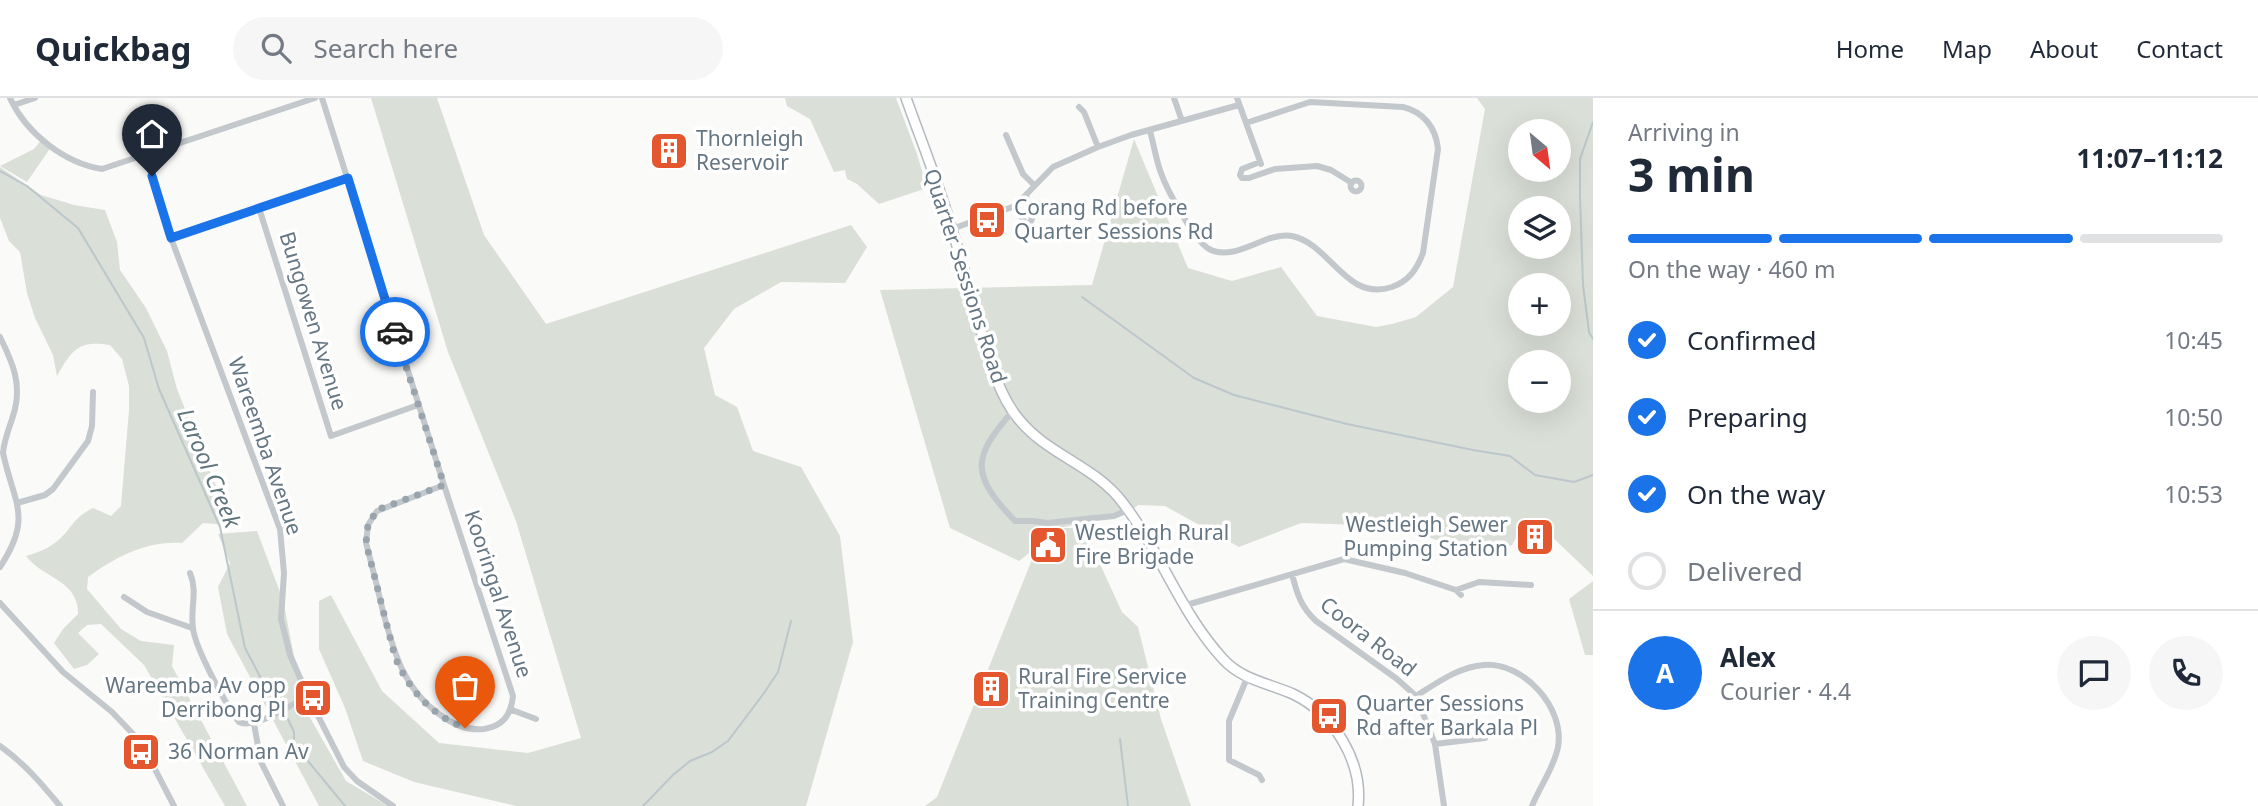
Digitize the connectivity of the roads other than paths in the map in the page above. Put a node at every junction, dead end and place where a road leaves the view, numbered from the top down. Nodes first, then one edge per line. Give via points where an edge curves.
1 (35, 98) edge
2 (315, 98) edge
3 (322, 98) edge
4 (907, 98) edge
5 (1174, 98) edge
6 (12, 102) edge
7 (1238, 102) edge
8 (1079, 107) dead end
9 (1182, 121) junction
10 (1246, 123) junction
11 (1150, 131) junction
12 (1006, 135) dead end
13 (1098, 147) junction
14 (145, 155) junction
15 (1260, 162) junction
16 (1264, 172) junction
17 (348, 178) junction
18 (1352, 183) dead end
19 (1034, 185) junction
20 (1026, 195) junction
21 (1015, 206) junction
22 (260, 208) junction
23 (952, 229) junction
24 (171, 238) junction
25 (0, 337) edge
26 (93, 392) dead end
27 (418, 405) junction
28 (1013, 411) junction
29 (444, 485) junction
30 (17, 503) junction
31 (1128, 510) junction
32 (0, 567) edge
33 (190, 573) dead end
34 (1292, 574) junction
35 (1531, 584) dead end
36 (124, 597) dead end
37 (0, 603) edge
38 (1183, 606) junction
39 (192, 628) junction
40 (1247, 678) junction
41 (308, 696) junction
42 (1416, 696) junction
43 (512, 710) junction
44 (536, 719) dead end
45 (254, 724) junction
46 (1485, 738) dead end
47 (1435, 744) junction
48 (0, 746) edge
49 (1262, 780) dead end
50 (60, 806) edge
51 (174, 806) edge
52 (283, 806) edge
53 (393, 806) edge
54 (1357, 806) edge
55 (1444, 806) edge
56 (1532, 806) edge

1 - 6 street
2 - 14 street
3 - 17 street, Kooringal Avenue
4 - 23 main road, Quarter Sessions Road
5 - 9 street
6 - 14 street via 51,147 92,167 102,169
7 - 9 street
7 - 10 street
8 - 13 street
9 - 11 street
10 - 11 street via 1314,102 1403,107 1424,117 1436,133 1438,149 1418,267 1390,288 1363,288 1304,239 1287,235 1227,253 1209,248 1198,239 1168,188
10 - 15 street
11 - 13 street
12 - 19 street via 1023,174
13 - 19 street via 1053,167
14 - 24 street, Wareemba Avenue
15 - 16 street
15 - 16 street via 1242,169 1240,175 1245,179
16 - 18 street via 1317,166
17 - 22 street
17 - 27 street, Kooringal Avenue
19 - 20 street
20 - 21 street
20 - 21 street via 1030,223 1021,219
21 - 23 street
22 - 24 street
22 - 27 street, Bungowen Avenue via 331,436
23 - 28 main road, Quarter Sessions Road via 994,375
24 - 41 street, Wareemba Avenue via 280,529 282,628
25 - 30 street via 17,377 17,402 3,453
26 - 30 street via 88,441 54,489
27 - 29 street, Kooringal Avenue
28 - 31 main road, Quarter Sessions Road via 1038,440 1101,479
28 - 31 street via 980,460 982,474 1014,521 1040,518 1047,523 1114,516
29 - 43 street, Kooringal Avenue via 510,683
29 - 43 street, Kooringal Avenue via 377,510 368,525 366,543 395,657 411,688 449,722 481,729 496,726
30 - 32 street via 18,532
31 - 38 main road, Quarter Sessions Road
33 - 39 street via 195,584
34 - 35 street via 1344,559 1405,573 1459,593 1479,582
34 - 38 street
34 - 42 street, Coora Road via 1299,600 1315,621
36 - 39 street via 147,612
37 - 51 street via 63,672 133,734
38 - 40 main road, Quarter Sessions Road via 1223,659
39 - 45 street via 215,683 236,717 244,725
40 - 49 street via 1229,721 1229,760
40 - 54 main road, Quarter Sessions Road via 1307,702 1338,735 1357,771
41 - 45 street
41 - 53 street, Wareemba Avenue via 344,767
42 - 47 street, Coora Road
42 - 56 street via 1452,675 1486,665 1504,667 1532,685 1553,712 1558,731 1558,746
43 - 44 street
45 - 52 street via 261,762
46 - 47 street
47 - 55 street, Coora Road
48 - 50 street via 36,776

